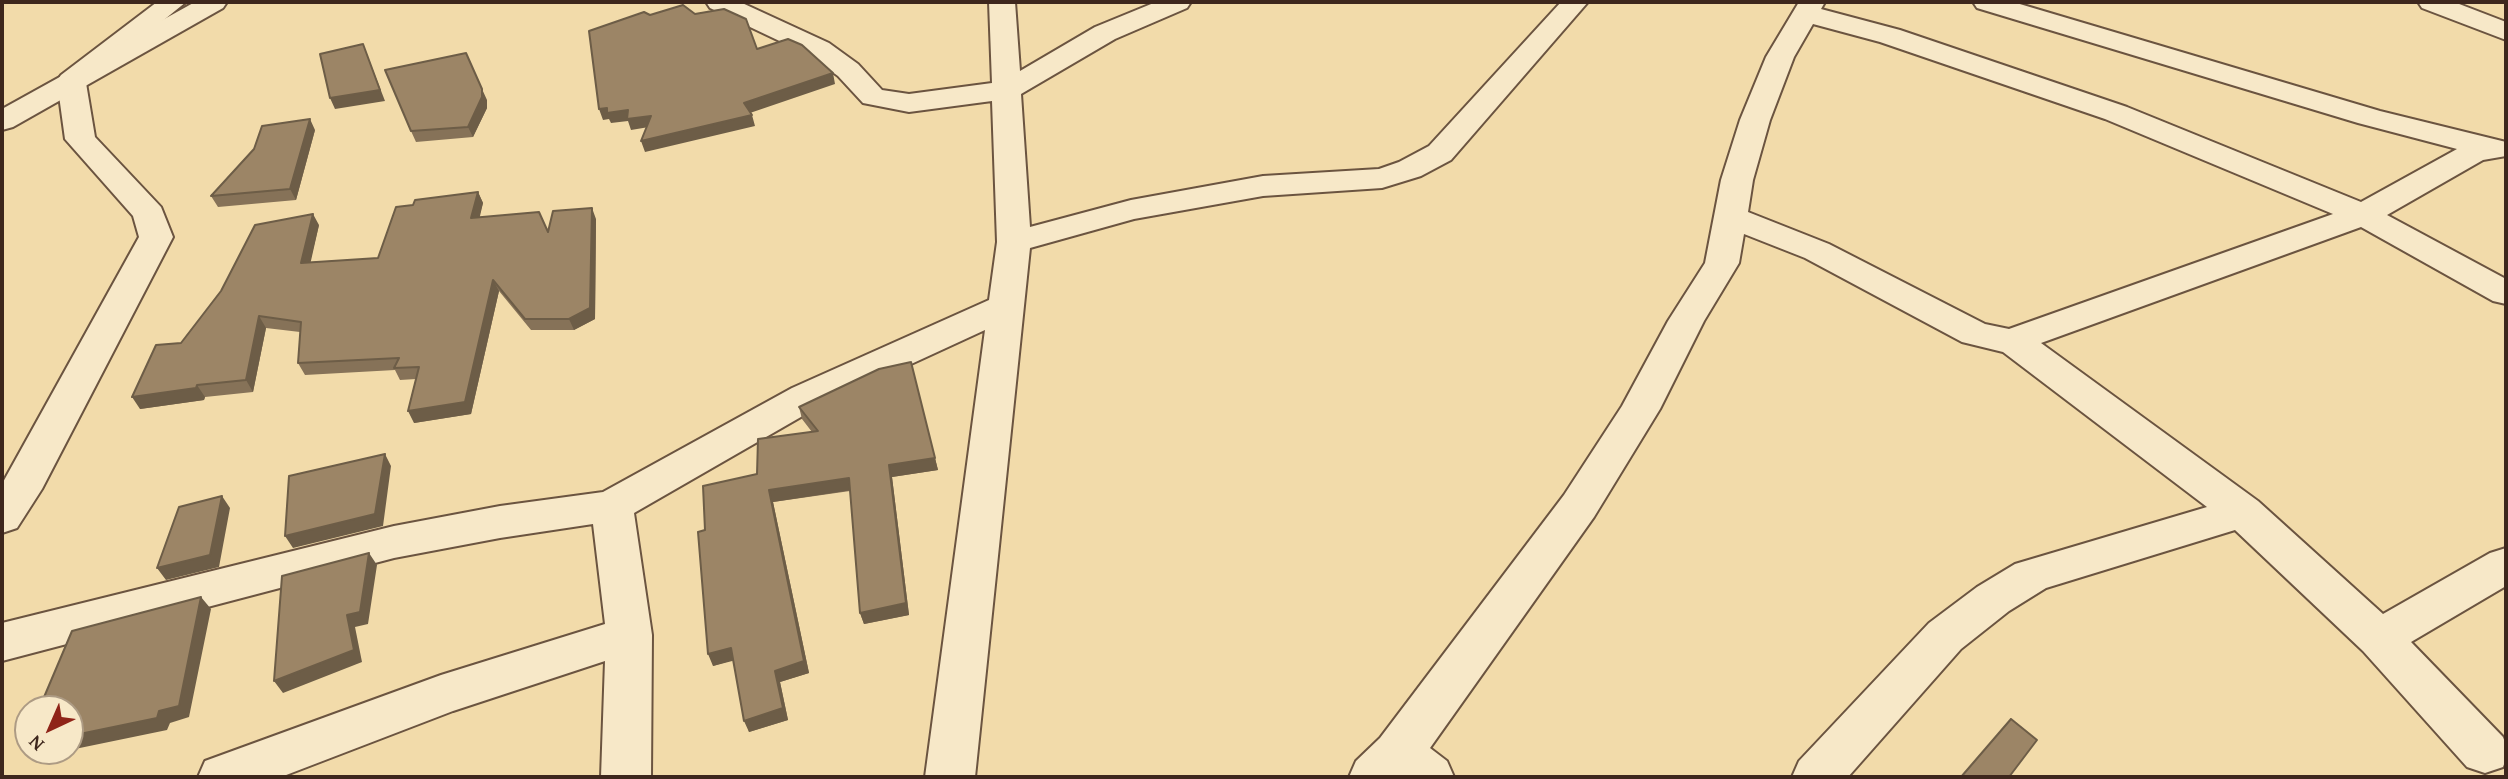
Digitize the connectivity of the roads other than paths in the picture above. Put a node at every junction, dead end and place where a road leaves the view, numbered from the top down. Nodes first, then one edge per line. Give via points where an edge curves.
1 (173, 2) edge
2 (214, 2) edge
3 (719, 2) edge
4 (1002, 2) edge
5 (1178, 2) edge
6 (1575, 2) edge
7 (1986, 2) edge
8 (2431, 2) edge
9 (1809, 8) edge
10 (2506, 32) edge
11 (71, 81) junction
12 (1007, 90) junction
13 (2, 121) edge
14 (2499, 149) edge
15 (2363, 215) junction
16 (1732, 217) junction
17 (1014, 242) junction
18 (2506, 293) edge
19 (1007, 306) junction
20 (2015, 342) junction
21 (612, 506) junction
22 (2243, 512) junction
23 (2, 517) edge
24 (2506, 565) edge
25 (629, 635) junction
26 (2379, 638) junction
27 (2, 642) edge
28 (2499, 756) edge
29 (1400, 769) edge
30 (223, 777) edge
31 (626, 777) edge
32 (950, 777) edge
33 (1817, 777) edge

1 - 11 street
2 - 11 street
3 - 12 street via 803,40 848,70 873,97 909,103
4 - 12 street
5 - 12 street via 1105,33
6 - 17 street via 1440,153 1410,169 1382,178 1263,186 1158,205
7 - 14 street via 2369,117
8 - 10 street
9 - 15 street via 2116,113
9 - 16 street via 1780,57 1755,120 1737,180
11 - 13 street
11 - 23 street via 80,139 149,214 156,237 27,479
12 - 17 street
14 - 15 street via 2474,152
15 - 18 street
15 - 20 street
16 - 20 street via 1817,251 1976,334
16 - 29 street via 1722,263 1640,410
17 - 19 street
19 - 21 street via 806,397
19 - 32 street
20 - 22 street
21 - 25 street
21 - 27 street via 394,542
22 - 26 street
22 - 33 street via 2031,576 1993,599 1945,636
24 - 26 street
25 - 30 street via 441,695
25 - 31 street
26 - 28 street

